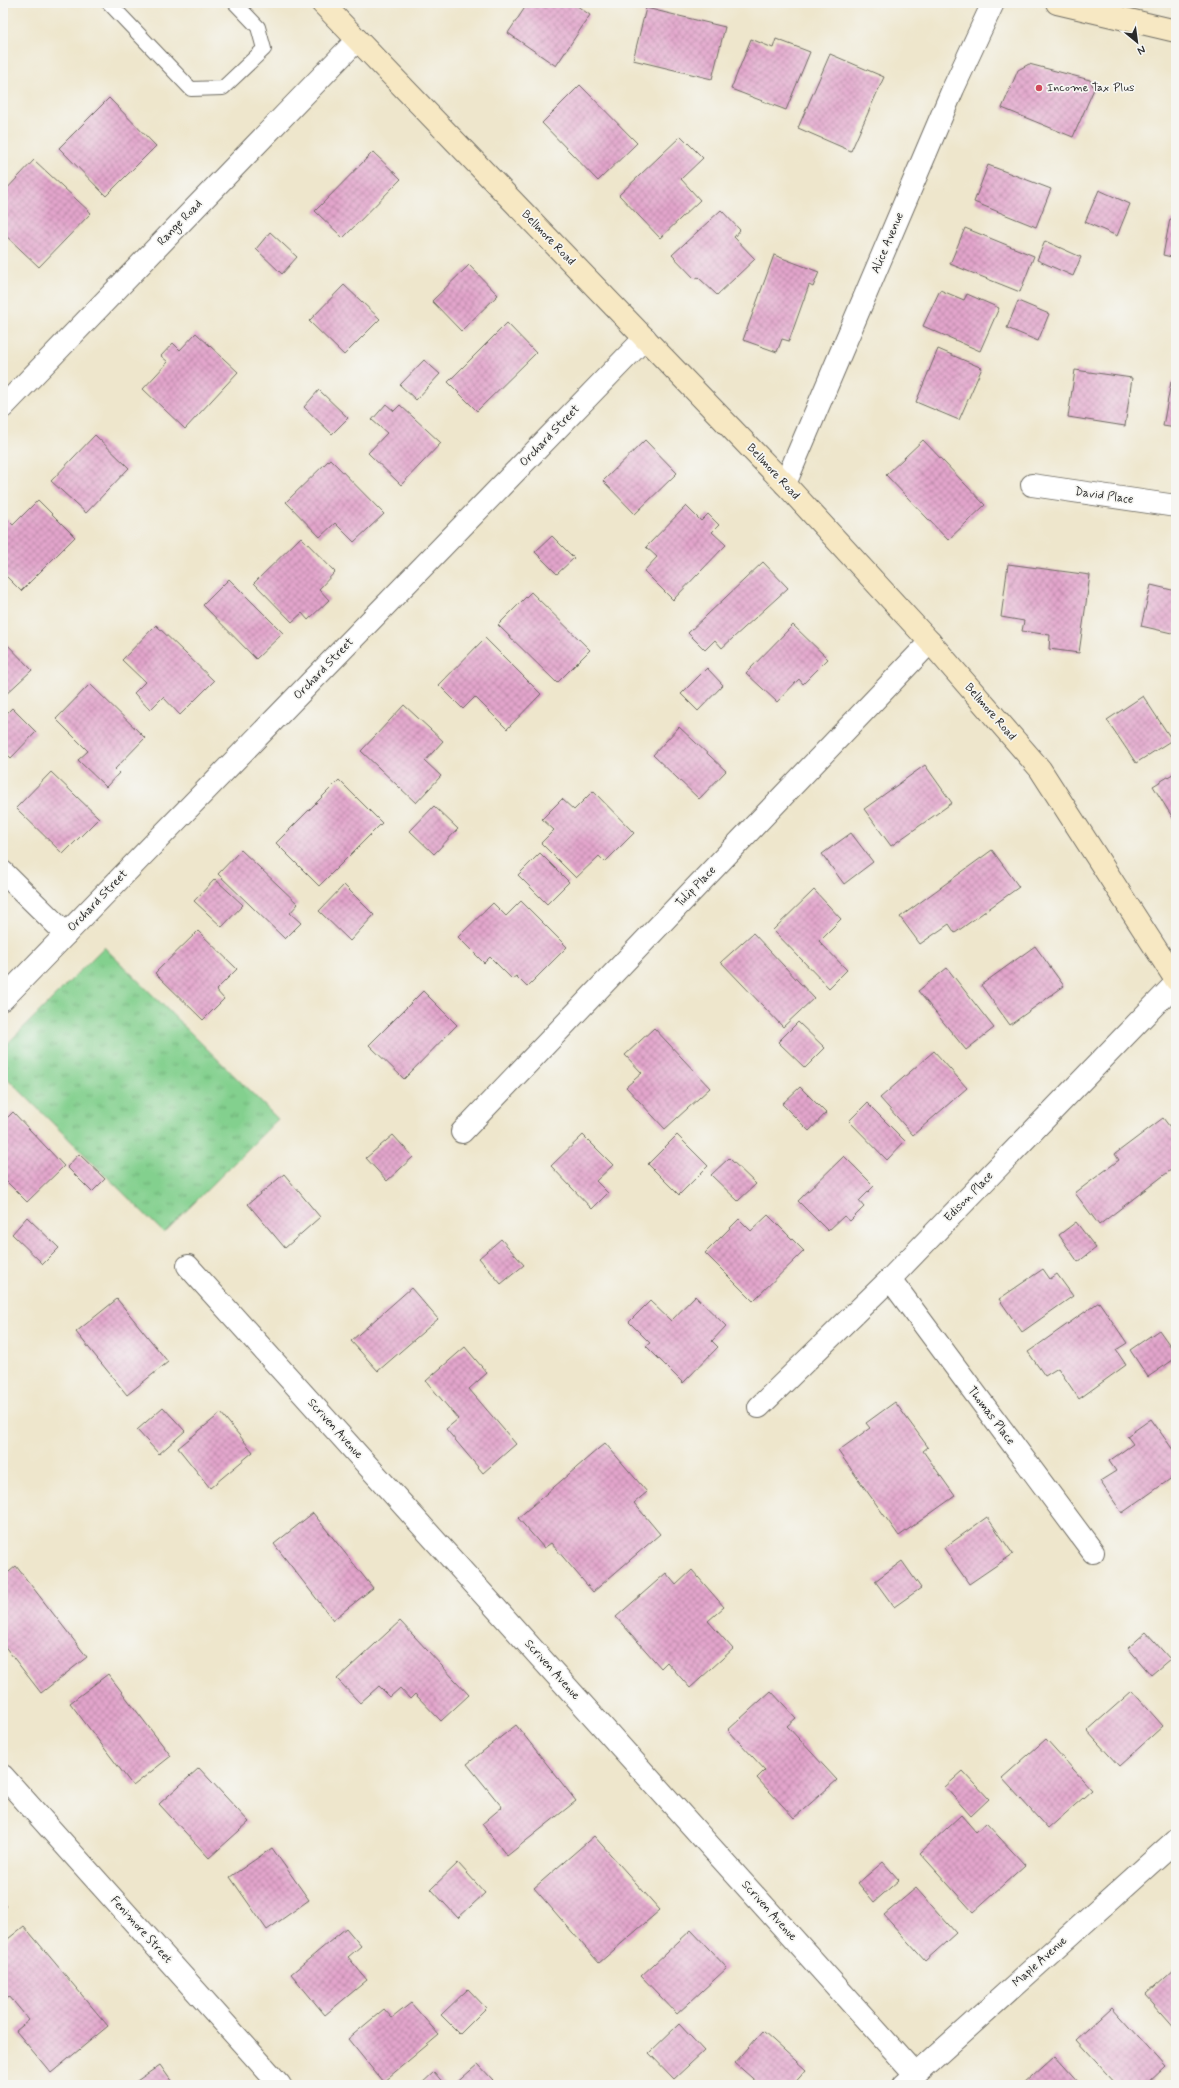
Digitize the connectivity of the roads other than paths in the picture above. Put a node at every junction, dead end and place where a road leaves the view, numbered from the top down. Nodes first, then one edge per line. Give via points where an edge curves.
1 (109, 3) edge
2 (235, 3) edge
3 (322, 3) edge
4 (993, 3) edge
5 (1057, 3) edge
6 (1176, 32) edge
7 (357, 40) junction
8 (645, 338) junction
9 (3, 406) edge
10 (785, 484) junction
11 (1032, 485) dead end
12 (1176, 506) edge
13 (930, 642) junction
14 (3, 872) edge
15 (66, 934) junction
16 (1176, 981) edge
17 (3, 999) edge
18 (462, 1132) dead end
19 (188, 1266) dead end
20 (890, 1279) junction
21 (758, 1407) dead end
22 (1093, 1552) dead end
23 (3, 1776) edge
24 (1176, 1840) edge
25 (910, 2080) edge
26 (280, 2085) edge

1 - 2 lane via 190,89 223,88 264,49 258,27
3 - 7 main road, Bellmore Road
4 - 10 street, Alice Avenue via 953,89
5 - 6 main road
7 - 8 main road, Bellmore Road
7 - 9 street, Range Road
8 - 10 main road, Bellmore Road
8 - 15 street, Orchard Street
10 - 13 main road, Bellmore Road
11 - 12 street, David Place
13 - 16 main road, Bellmore Road via 1040,769
13 - 18 street, Tulip Place
14 - 15 street
15 - 17 street, Orchard Street
16 - 20 street, Edison Place
19 - 25 street, Scriven Avenue
20 - 21 street, Edison Place
20 - 22 street, Thomas Place
23 - 26 street, Fenimore Street
24 - 25 street, Maple Avenue

